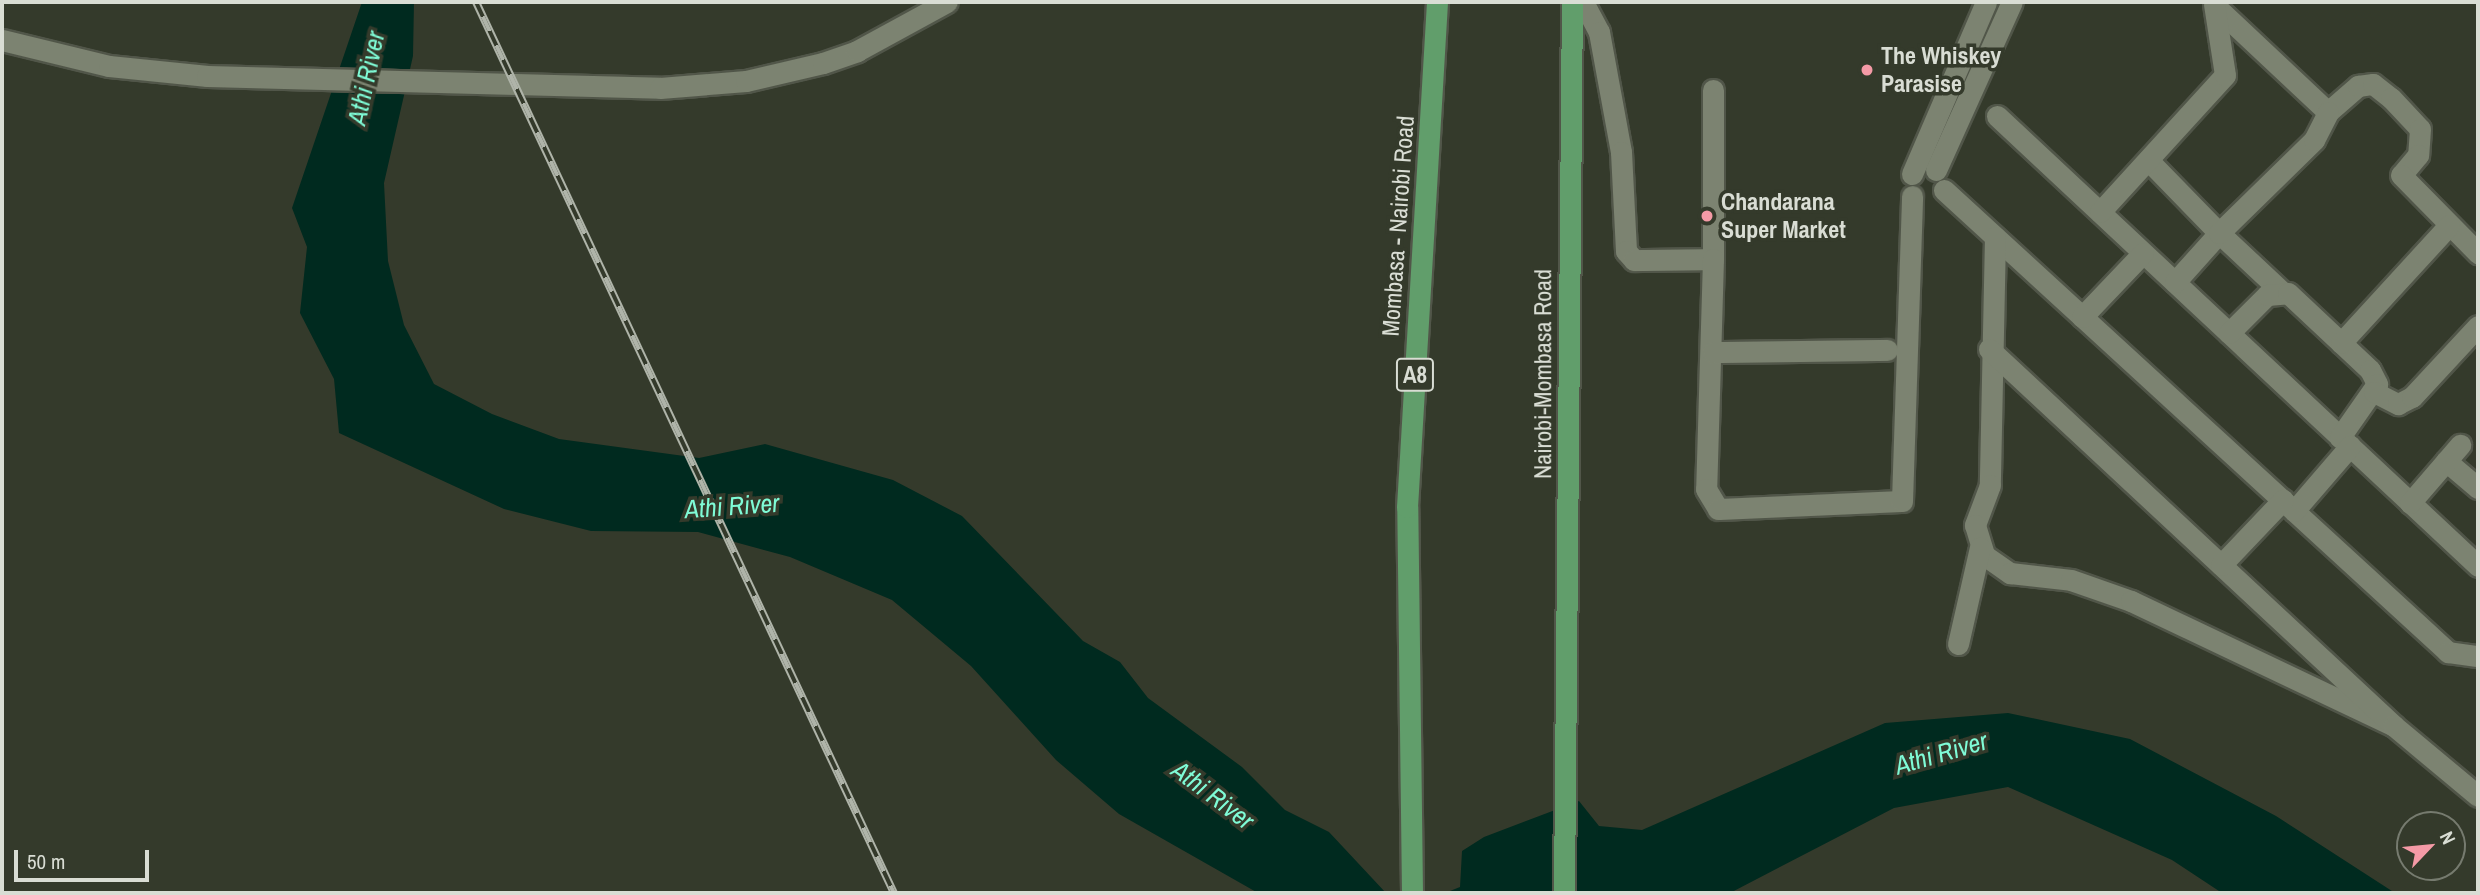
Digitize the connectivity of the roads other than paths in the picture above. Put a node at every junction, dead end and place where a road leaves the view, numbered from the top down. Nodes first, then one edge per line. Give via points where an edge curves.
1 (947, 2) edge
2 (1437, 2) edge
3 (1572, 2) edge
4 (1583, 2) edge
5 (1986, 2) edge
6 (2012, 2) edge
7 (2214, 4) edge
8 (2, 40) edge
9 (1713, 90) dead end
10 (2328, 113) junction
11 (1997, 116) dead end
12 (2148, 160) junction
13 (1936, 170) junction
14 (1912, 174) junction
15 (1944, 190) junction
16 (1912, 196) junction
17 (2100, 212) junction
18 (2449, 225) junction
19 (2220, 233) junction
20 (1995, 237) junction
21 (2143, 253) junction
22 (2478, 253) edge
23 (1713, 259) junction
24 (2175, 282) junction
25 (2280, 290) junction
26 (2082, 317) junction
27 (2478, 326) edge
28 (2229, 333) junction
29 (2341, 343) junction
30 (1989, 349) junction
31 (1887, 350) dead end
32 (1713, 352) junction
33 (2374, 392) junction
34 (2345, 442) junction
35 (2478, 488) edge
36 (2410, 503) junction
37 (2288, 505) junction
38 (1980, 547) junction
39 (2221, 565) junction
40 (2478, 566) edge
41 (1958, 644) dead end
42 (2478, 656) edge
43 (2394, 726) junction
44 (2478, 796) edge
45 (1412, 893) edge
46 (1564, 893) edge

1 - 8 street via 857,51 746,81 660,88 206,76 109,66
2 - 45 highway, Mombasa - Nairobi Road / A8 via 1409,447
3 - 46 highway, Nairobi-Mombasa Road
4 - 23 street via 1599,32 1621,152 1626,251 1634,260
5 - 14 street
6 - 13 street
7 - 10 street
7 - 12 street via 2225,75
9 - 23 street
10 - 18 street via 2358,86 2373,84 2391,98 2420,129 2418,155 2401,175
10 - 19 street via 2314,140
11 - 17 street
12 - 17 street
12 - 19 street
13 - 14 street via 1919,168
13 - 15 street
14 - 16 street
15 - 16 street via 1926,203
15 - 20 street
16 - 32 street via 1902,501 1718,509 1706,489
17 - 21 street
18 - 22 street
18 - 29 street
19 - 24 street
19 - 25 street
20 - 26 street
20 - 30 street
21 - 24 street
21 - 26 street
23 - 32 street
24 - 28 street
25 - 28 street via 2267,295
25 - 29 street
26 - 37 street
27 - 33 street via 2412,397 2398,404
28 - 34 street
29 - 33 street via 2370,370
30 - 38 street via 1990,485 1975,526
30 - 39 street
31 - 32 street
33 - 34 street
34 - 36 street
34 - 37 street
35 - 36 street via 2453,453
36 - 40 street
37 - 39 street
37 - 42 street via 2448,652
38 - 41 street
38 - 43 street via 1992,564 2010,573 2071,580 2131,601
39 - 43 street
43 - 44 street

